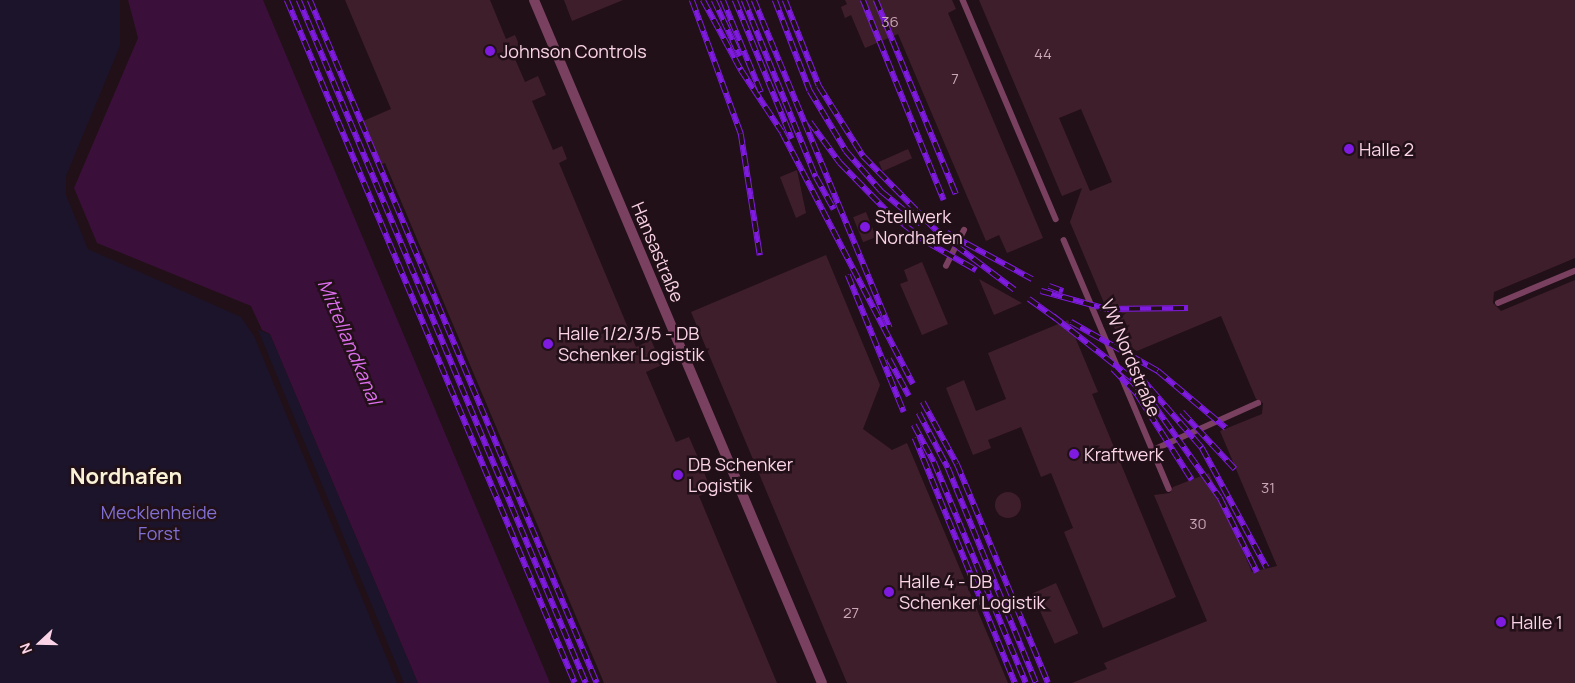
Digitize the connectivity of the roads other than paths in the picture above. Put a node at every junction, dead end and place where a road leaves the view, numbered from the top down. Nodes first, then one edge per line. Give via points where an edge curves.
1 (534, 0) edge
2 (963, 0) edge
3 (1056, 219) dead end
4 (964, 230) dead end
5 (1064, 240) dead end
6 (946, 266) dead end
7 (1575, 271) edge
8 (1498, 303) dead end
9 (1258, 403) dead end
10 (1153, 450) junction
11 (1169, 489) dead end
12 (822, 683) edge

1 - 12 street, Hansastraße
2 - 3 lane
4 - 6 lane
5 - 10 lane, VW Nordstraße
7 - 8 lane
9 - 10 lane
10 - 11 lane, VW Nordstraße

